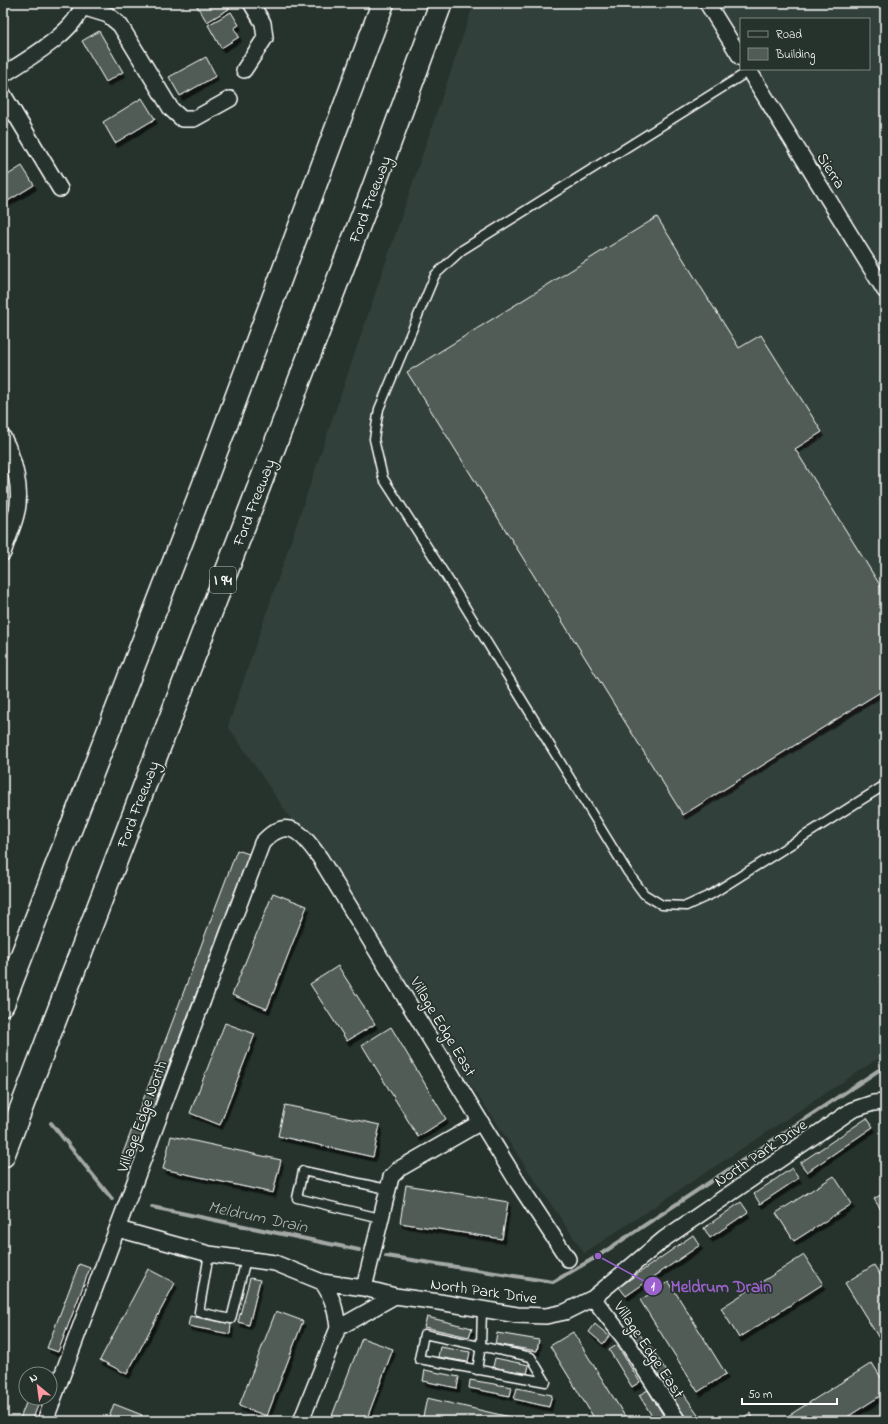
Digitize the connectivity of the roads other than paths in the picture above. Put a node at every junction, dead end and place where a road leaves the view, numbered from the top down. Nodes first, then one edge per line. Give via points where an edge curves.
1 (251, 3) edge
2 (383, 3) edge
3 (441, 3) edge
4 (707, 3) edge
5 (82, 5) edge
6 (740, 56) edge
7 (244, 70) dead end
8 (748, 70) edge
9 (3, 75) edge
10 (3, 94) edge
11 (230, 99) dead end
12 (60, 189) dead end
13 (885, 291) edge
14 (3, 437) edge
15 (3, 553) edge
16 (885, 785) edge
17 (278, 830) joint
18 (3, 1004) edge
19 (885, 1102) edge
20 (481, 1122) junction
21 (3, 1156) edge
22 (387, 1189) junction
23 (380, 1218) junction
24 (118, 1229) junction
25 (209, 1254) junction
26 (246, 1259) junction
27 (568, 1259) dead end
28 (322, 1282) junction
29 (364, 1288) junction
30 (394, 1296) junction
31 (593, 1298) junction
32 (482, 1309) junction
33 (338, 1328) junction
34 (481, 1346) junction
35 (477, 1370) junction
36 (45, 1421) edge
37 (301, 1421) edge
38 (678, 1421) edge

1 - 7 street via 263,22 265,38
2 - 18 highway via 207,476
3 - 21 highway, Ford Freeway / I 94 via 370,199
4 - 6 street
5 - 9 street via 72,23 51,44
5 - 11 street via 108,15 120,25 171,109 182,119 194,118
8 - 13 street, Sierra
8 - 16 lane via 462,250 435,275 379,409 374,439 383,478 644,894 662,905 686,906 712,894
10 - 12 street
14 - 15 street via 11,451 19,495 17,514
17 - 20 street, Village Edge East via 296,830 308,841
17 - 24 street, Village Edge North via 262,843
19 - 31 street, North Park Drive via 852,1110 664,1239
20 - 22 street via 399,1169 391,1177
20 - 27 street, Village Edge East
22 - 23 street
22 - 23 lane via 304,1171 300,1185 297,1198
23 - 29 street
24 - 25 street, North Park Drive
24 - 36 street, Village Edge North
25 - 26 street, North Park Drive
25 - 26 lane via 199,1312 231,1319
26 - 28 street, North Park Drive via 275,1264
28 - 29 street, North Park Drive
28 - 33 street via 336,1309
29 - 30 street, North Park Drive
30 - 32 street, North Park Drive
30 - 33 street
31 - 32 street, North Park Drive via 565,1312 546,1316 517,1315
31 - 38 street, Village Edge East via 624,1338
32 - 34 lane
33 - 37 street
34 - 35 lane
34 - 35 lane via 424,1334 419,1359
34 - 35 lane via 531,1357 546,1382

